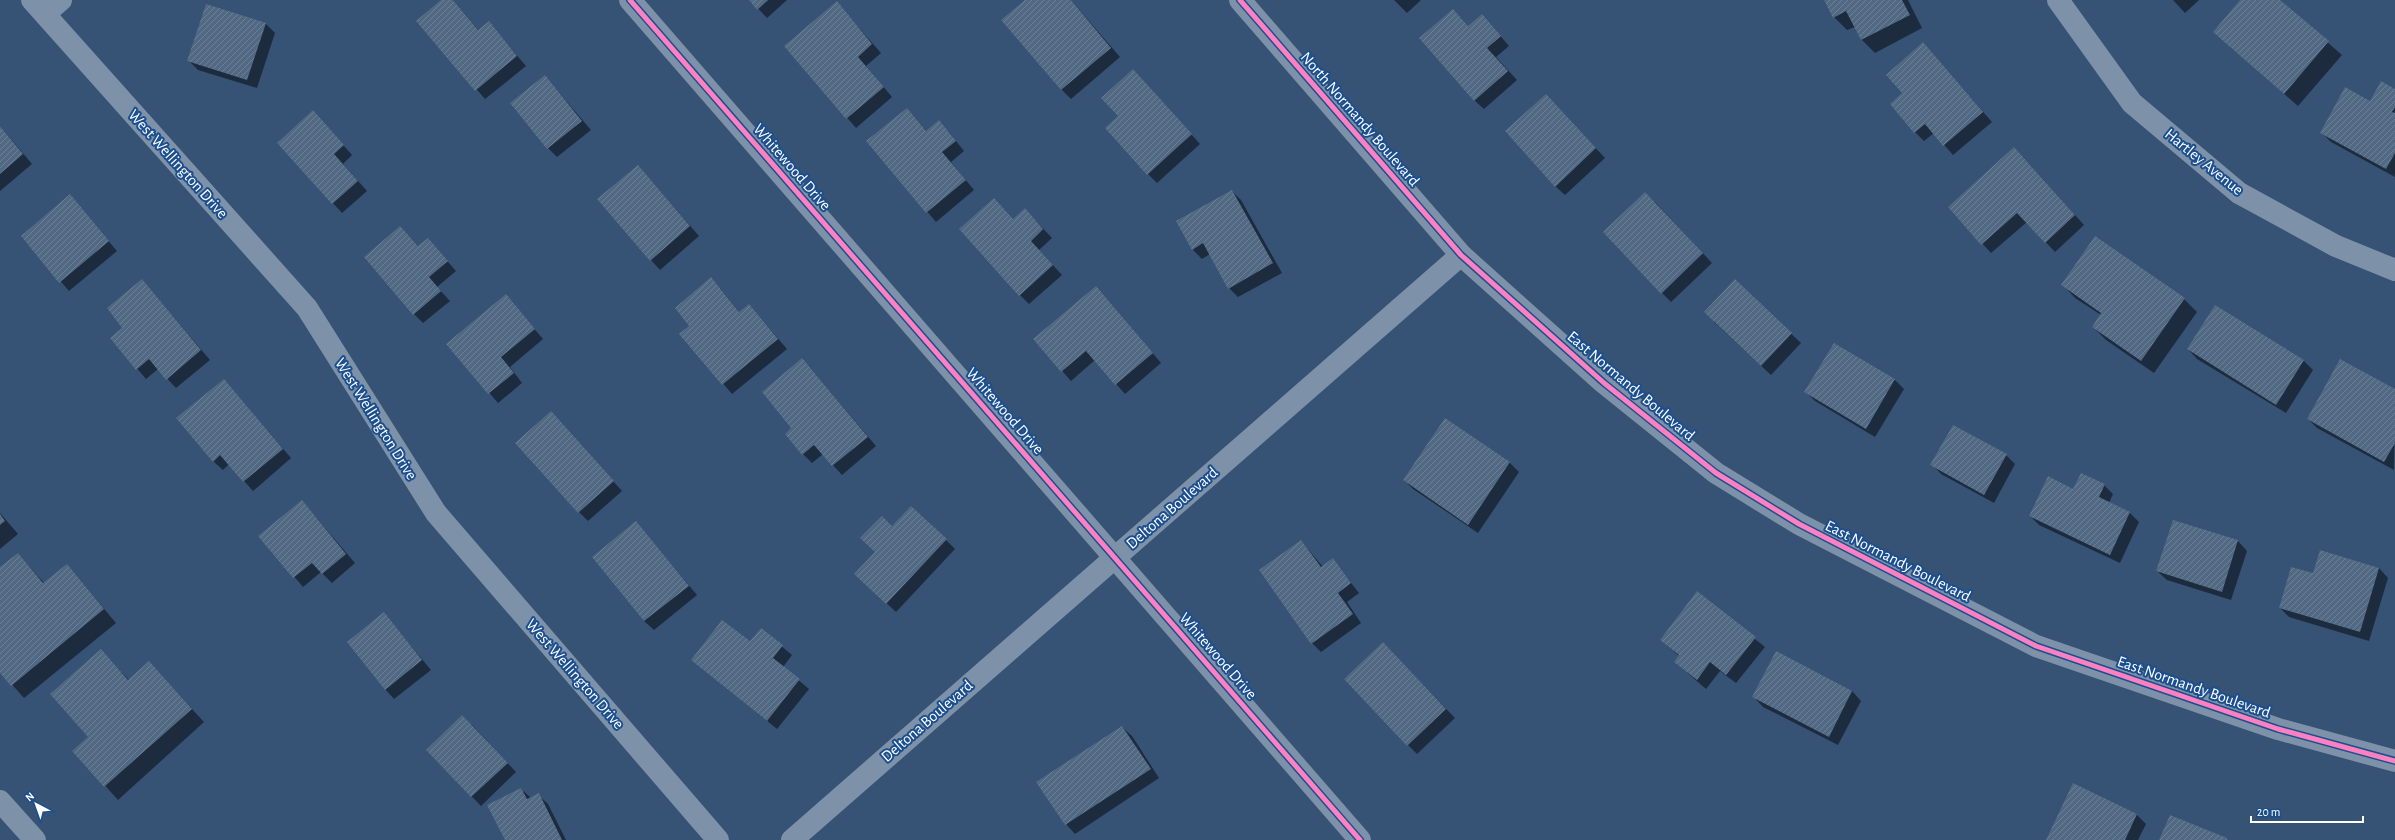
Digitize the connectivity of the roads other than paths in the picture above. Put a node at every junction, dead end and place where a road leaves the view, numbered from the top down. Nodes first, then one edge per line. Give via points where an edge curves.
1 (61, 0) edge
2 (630, 0) edge
3 (1240, 0) edge
4 (2058, 0) edge
5 (39, 7) edge
6 (1461, 255) junction
7 (2395, 270) edge
8 (1115, 558) junction
9 (2395, 761) edge
10 (0, 801) edge
11 (35, 840) edge
12 (718, 840) edge
13 (792, 840) edge
14 (1360, 840) edge

1 - 5 street
2 - 8 street, Whitewood Drive
3 - 6 street, North Normandy Boulevard
4 - 7 street, Hartley Avenue via 2132,103 2239,193 2336,246
5 - 12 street, West Wellington Drive via 307,308 436,513
6 - 8 street, Deltona Boulevard
6 - 9 street, East Normandy Boulevard via 1604,383 1716,473 1799,524 2036,646 2278,729
8 - 13 street, Deltona Boulevard
8 - 14 street, Whitewood Drive
10 - 11 street

